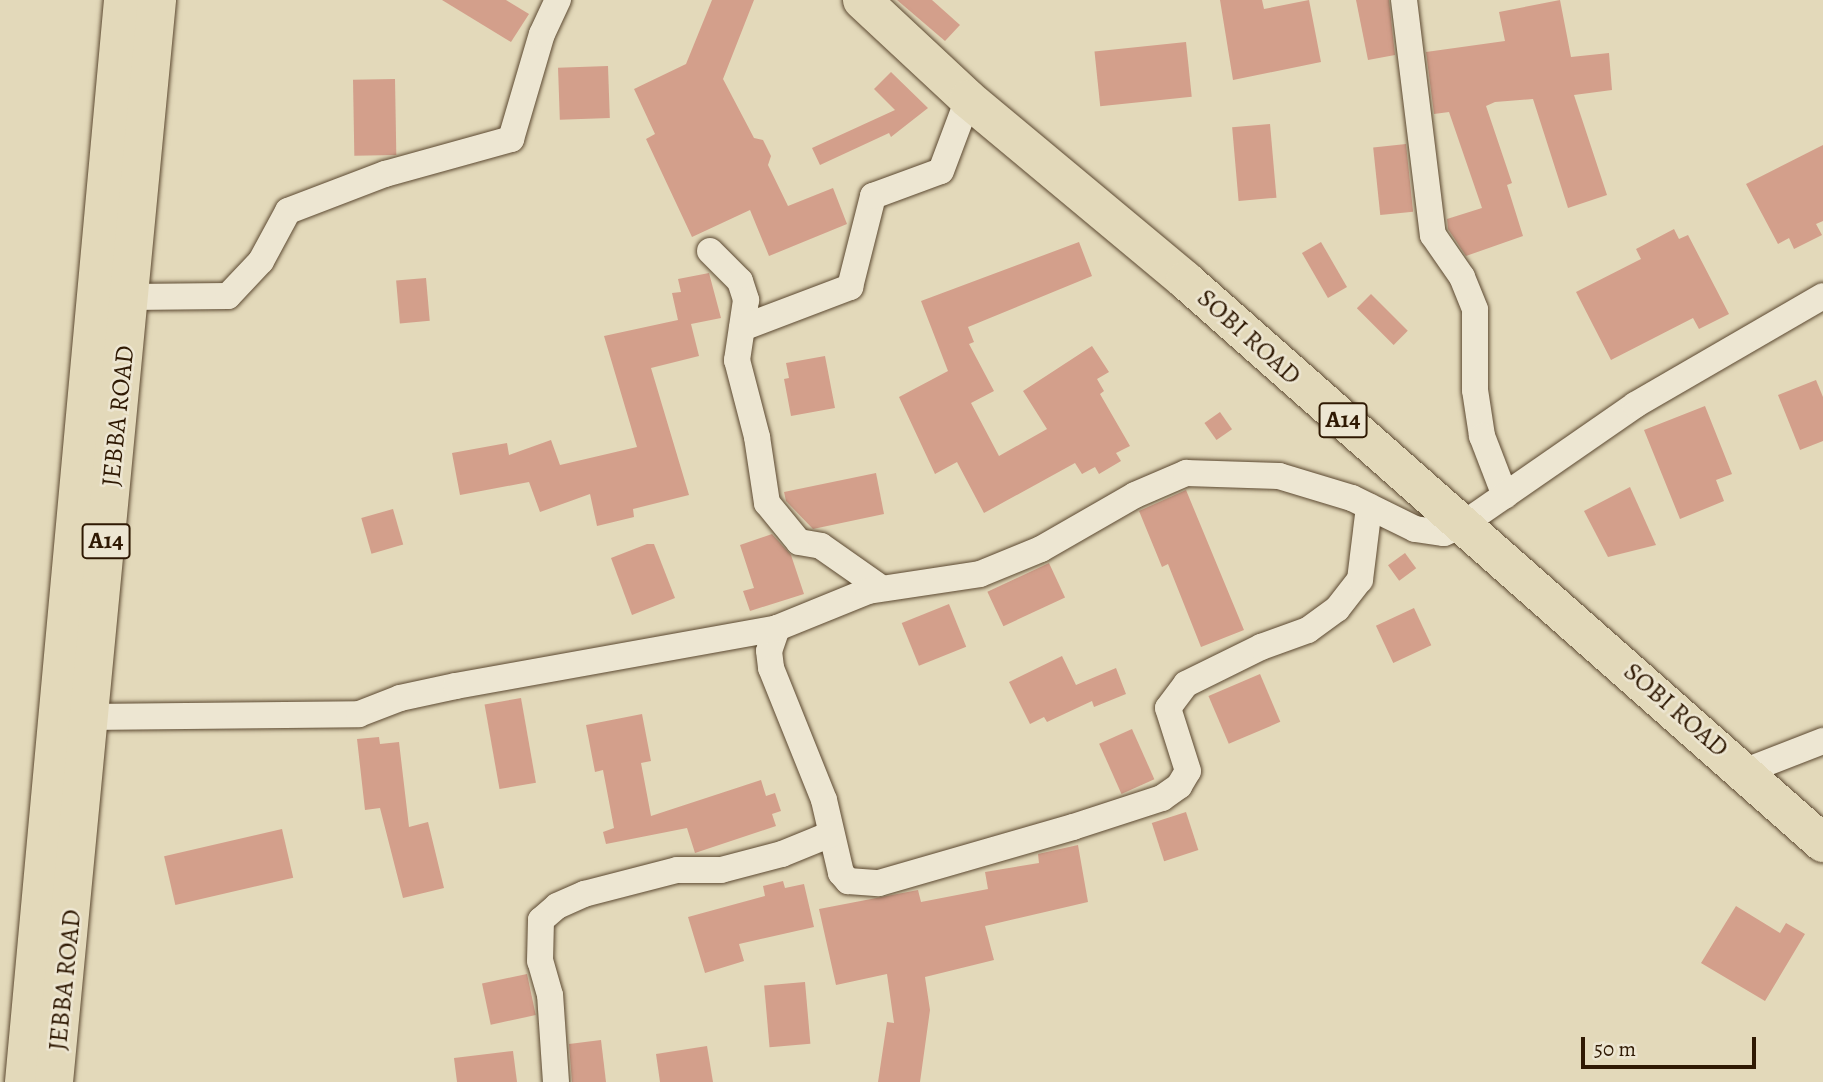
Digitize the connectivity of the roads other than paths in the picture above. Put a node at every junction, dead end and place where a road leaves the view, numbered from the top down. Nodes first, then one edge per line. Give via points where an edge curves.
1 (123, 0) edge
2 (157, 0) edge
3 (558, 0) edge
4 (862, 0) edge
5 (1404, 0) edge
6 (968, 99) junction
7 (710, 251) dead end
8 (1823, 296) edge
9 (130, 297) junction
10 (742, 328) junction
11 (1506, 496) junction
12 (1369, 508) junction
13 (1462, 525) junction
14 (881, 588) junction
15 (777, 628) junction
16 (88, 717) junction
17 (1823, 741) edge
18 (1746, 771) junction
19 (831, 834) junction
20 (1823, 843) edge
21 (24, 1082) edge
22 (54, 1082) edge
23 (556, 1082) edge

1 - 21 highway, A14
2 - 9 highway, JEBBA ROAD / A14
3 - 9 street via 542,34 511,139 385,174 288,211 261,261 228,296
4 - 6 highway, SOBI ROAD / A14
5 - 11 street via 1433,234 1462,276 1475,310 1475,390 1482,436
6 - 10 street via 941,171 873,197 850,287
6 - 13 highway, SOBI ROAD / A14 via 1185,281
7 - 10 street via 740,281 747,300
8 - 11 street via 1635,405
9 - 16 highway, JEBBA ROAD / A14
10 - 14 street via 737,360 757,437 767,503 799,542 821,545
11 - 13 street
12 - 13 street via 1430,534
12 - 14 street via 1313,484 1279,476 1186,473 1135,495 1041,549 980,574 930,585
12 - 19 street via 1360,580 1337,610 1308,630 1186,684 1168,708 1188,771 1180,786 1162,798 879,883 848,881
13 - 18 highway, SOBI ROAD / A14
14 - 15 street via 836,601
15 - 16 street via 456,686 400,698 359,714
15 - 19 street via 769,651 771,668 824,800
16 - 22 highway, JEBBA ROAD / A14
17 - 18 street
18 - 20 highway, SOBI ROAD / A14
19 - 23 street via 782,854 721,870 677,870 584,894 541,920 540,961 550,995

